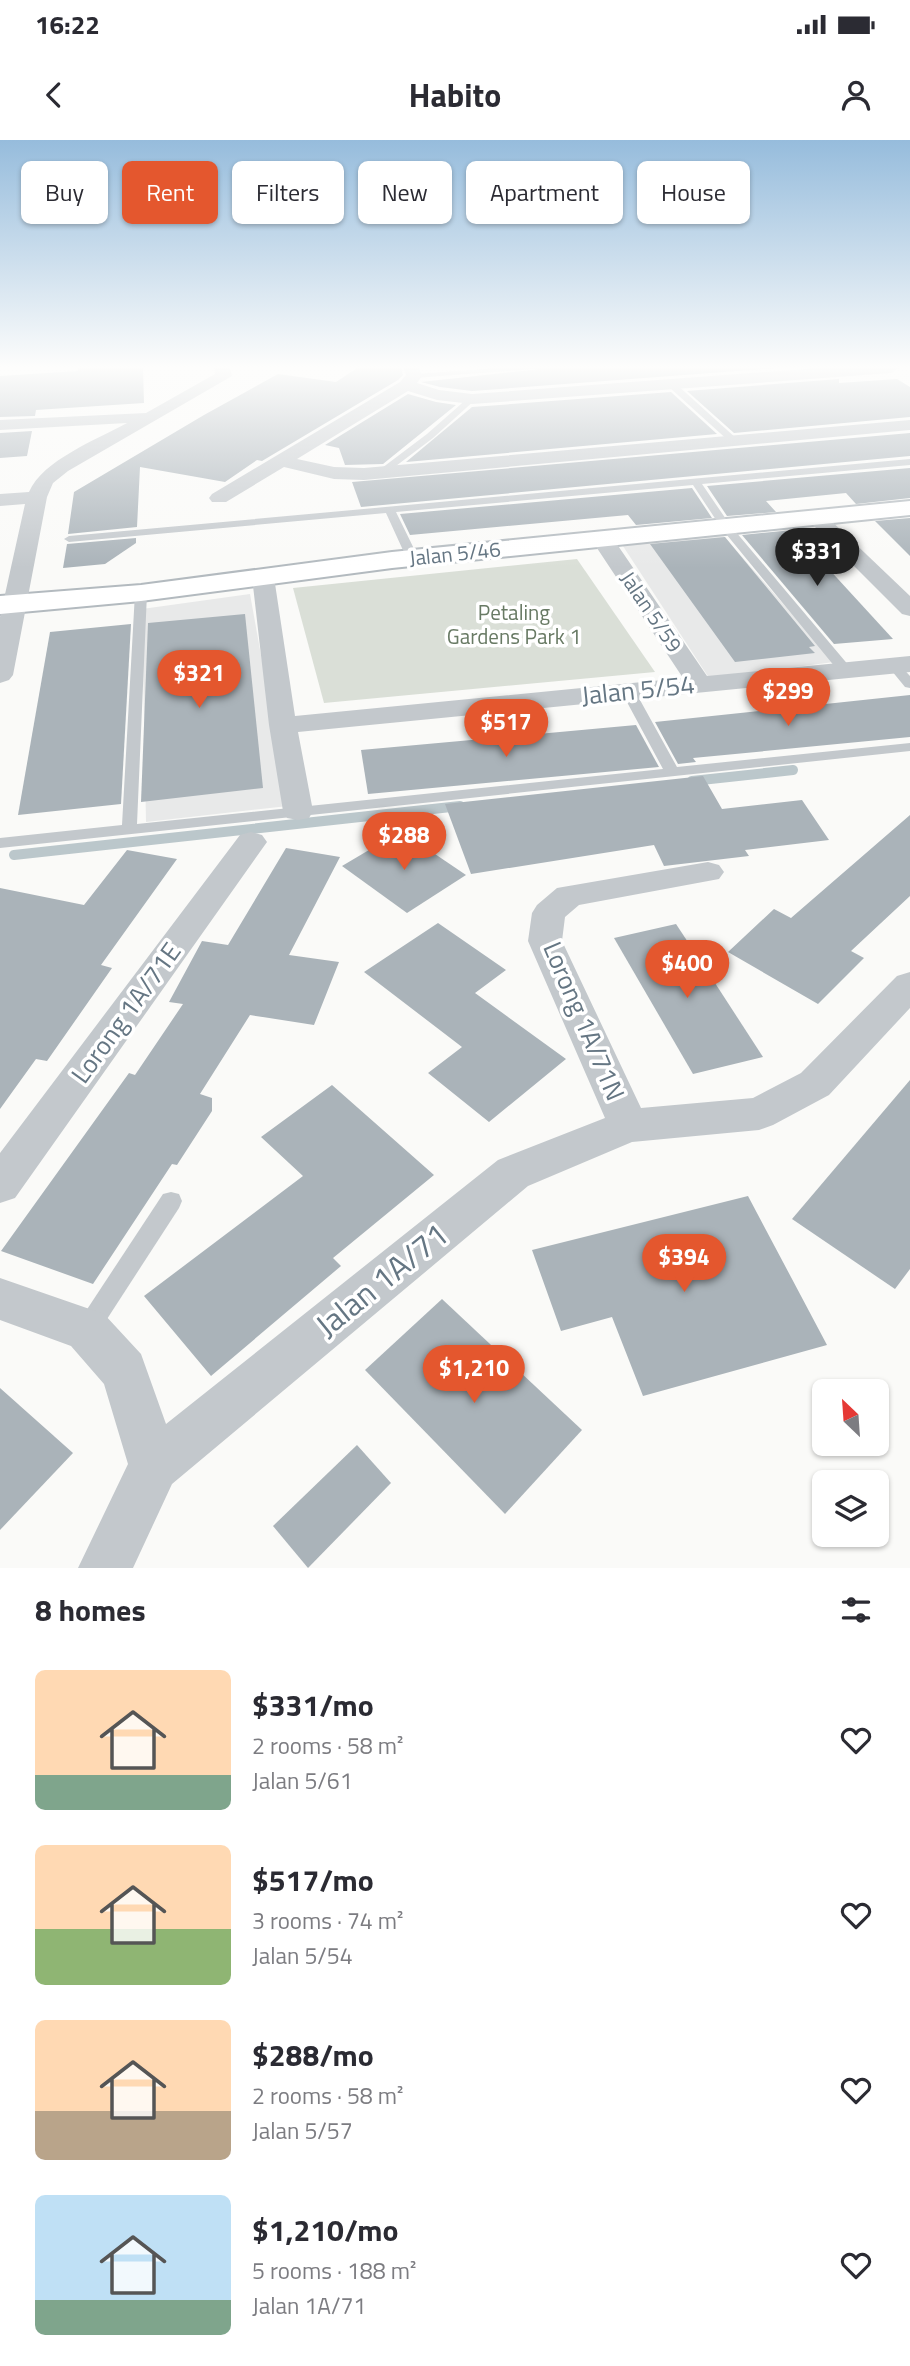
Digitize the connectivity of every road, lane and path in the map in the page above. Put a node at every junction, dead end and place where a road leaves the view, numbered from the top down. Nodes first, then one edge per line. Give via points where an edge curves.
1 (117, 435) edge
2 (322, 435) edge
3 (432, 435) edge
4 (726, 435) edge
5 (804, 435) edge
6 (734, 441) junction
7 (282, 461) junction
8 (910, 462) edge
9 (381, 472) junction
10 (696, 482) junction
11 (37, 497) junction
12 (219, 498) dead end
13 (0, 500) edge
14 (910, 508) edge
15 (390, 510) junction
16 (816, 517) junction
17 (726, 527) junction
18 (69, 539) dead end
19 (602, 539) junction
20 (413, 559) junction
21 (263, 577) junction
22 (141, 593) junction
23 (7, 604) edge
24 (910, 609) edge
25 (845, 670) junction
26 (904, 671) edge
27 (0, 674) edge
28 (700, 684) junction
29 (628, 691) junction
30 (283, 724) junction
31 (910, 747) edge
32 (672, 772) junction
33 (298, 811) junction
34 (129, 830) junction
35 (251, 842) dead end
36 (0, 844) edge
37 (709, 872) dead end
38 (910, 985) edge
39 (629, 1126) junction
40 (0, 1185) edge
41 (171, 1200) dead end
42 (7, 1311) edge
43 (87, 1330) junction
44 (153, 1466) junction
45 (105, 1568) edge

1 - 11 street via 50,474
2 - 7 street
3 - 9 lane
4 - 6 lane
5 - 6 street
6 - 9 street
7 - 9 street via 349,474
7 - 12 street
8 - 10 lane
10 - 15 lane
10 - 17 lane
11 - 13 street
11 - 23 street
14 - 16 street, Jalan 5/46
15 - 18 lane
15 - 20 lane
16 - 17 street, Jalan 5/46
16 - 24 street
17 - 19 street, Jalan 5/46
17 - 25 lane
19 - 20 street, Jalan 5/46
19 - 28 street, Jalan 5/59
20 - 21 street, Jalan 5/46
21 - 22 street, Jalan 5/46
21 - 30 street
22 - 23 street, Jalan 5/46
22 - 34 lane
23 - 27 street
25 - 26 street, Jalan 5/54
25 - 28 street, Jalan 5/54
28 - 29 street, Jalan 5/54
29 - 30 street, Jalan 5/54
29 - 32 lane
30 - 33 street
31 - 32 lane
32 - 33 lane
33 - 34 lane
34 - 36 lane
35 - 40 street, Lorong 1A/71E
37 - 39 street, Lorong 1A/71N via 569,896 550,913 545,942
38 - 39 street, Jalan 1A/71 via 816,1084 759,1114
39 - 44 street, Jalan 1A/71 via 513,1173
41 - 43 lane
42 - 43 street
43 - 44 street via 124,1371
44 - 45 street

